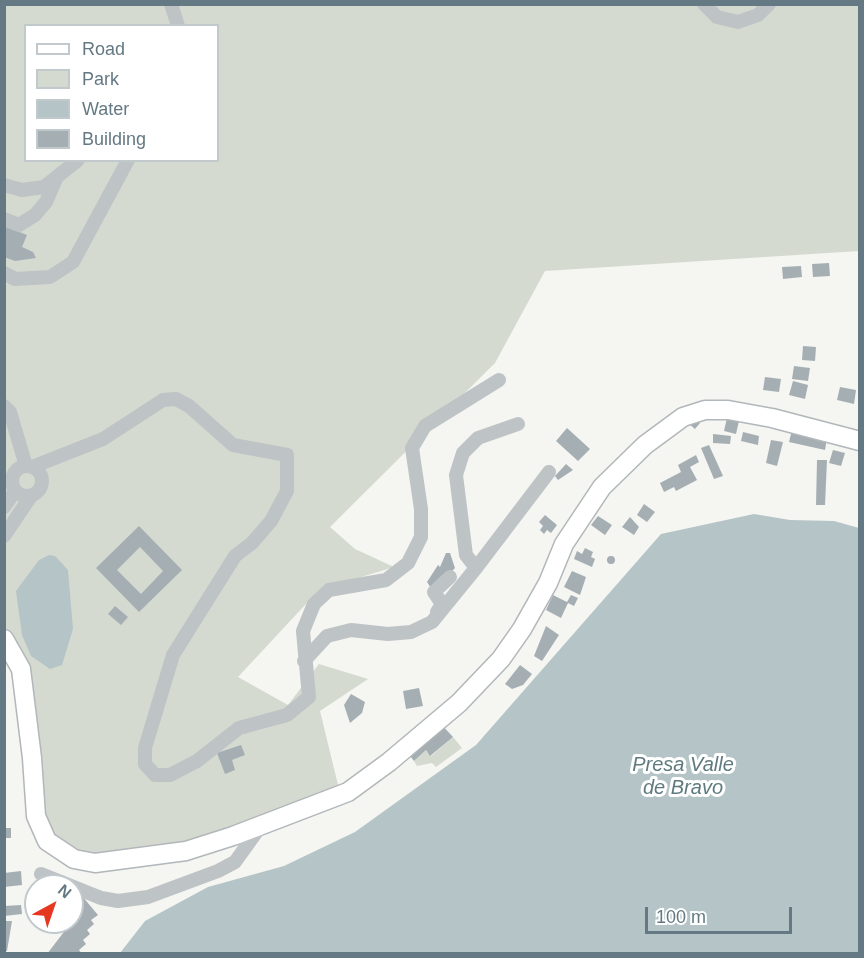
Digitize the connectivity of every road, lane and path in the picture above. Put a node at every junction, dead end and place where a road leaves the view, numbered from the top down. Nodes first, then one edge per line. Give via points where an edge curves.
1 (171, 4) edge
2 (704, 4) edge
3 (769, 4) edge
4 (177, 24) edge
5 (76, 162) edge
6 (127, 162) edge
7 (56, 179) junction
8 (4, 185) edge
9 (4, 219) edge
10 (4, 273) edge
11 (499, 380) dead end
12 (4, 406) edge
13 (518, 424) dead end
14 (860, 441) edge
15 (29, 466) junction
16 (549, 472) dead end
17 (9, 474) edge
18 (15, 491) junction
19 (31, 496) junction
20 (4, 507) edge
21 (4, 536) edge
22 (476, 568) junction
23 (450, 577) dead end
24 (432, 622) junction
25 (4, 639) edge
26 (304, 661) junction
27 (263, 823) junction
28 (84, 891) edge

1 - 4 street
2 - 3 street via 717,17 738,22 758,15
5 - 7 street
6 - 10 street via 73,262 50,277 15,279
7 - 8 street via 29,190
7 - 9 street via 35,215 19,225
11 - 26 street via 425,426 412,448 421,537 408,563 386,580 329,590 314,604 303,631
12 - 15 street via 10,412
13 - 22 street via 478,438 463,453 456,476 466,555
14 - 27 main road via 728,410 683,417 645,445 602,487 564,544 522,629 501,659 459,703 348,792
15 - 17 street
15 - 19 street via 38,470 42,482
15 - 26 street via 103,439 163,400 176,399 233,445 287,455 287,491 272,521 235,556 173,655 145,748 145,765 155,775 170,775 197,760 239,728 287,715 309,697
16 - 22 street
17 - 18 street
18 - 19 street
18 - 20 street
19 - 21 street
22 - 24 street
23 - 24 street via 434,592 442,604
24 - 26 street via 411,632 351,630 327,636
25 - 27 main road via 21,669 36,816 47,841 74,860 95,864 186,851
27 - 28 street via 235,862 218,871 148,897 118,901

